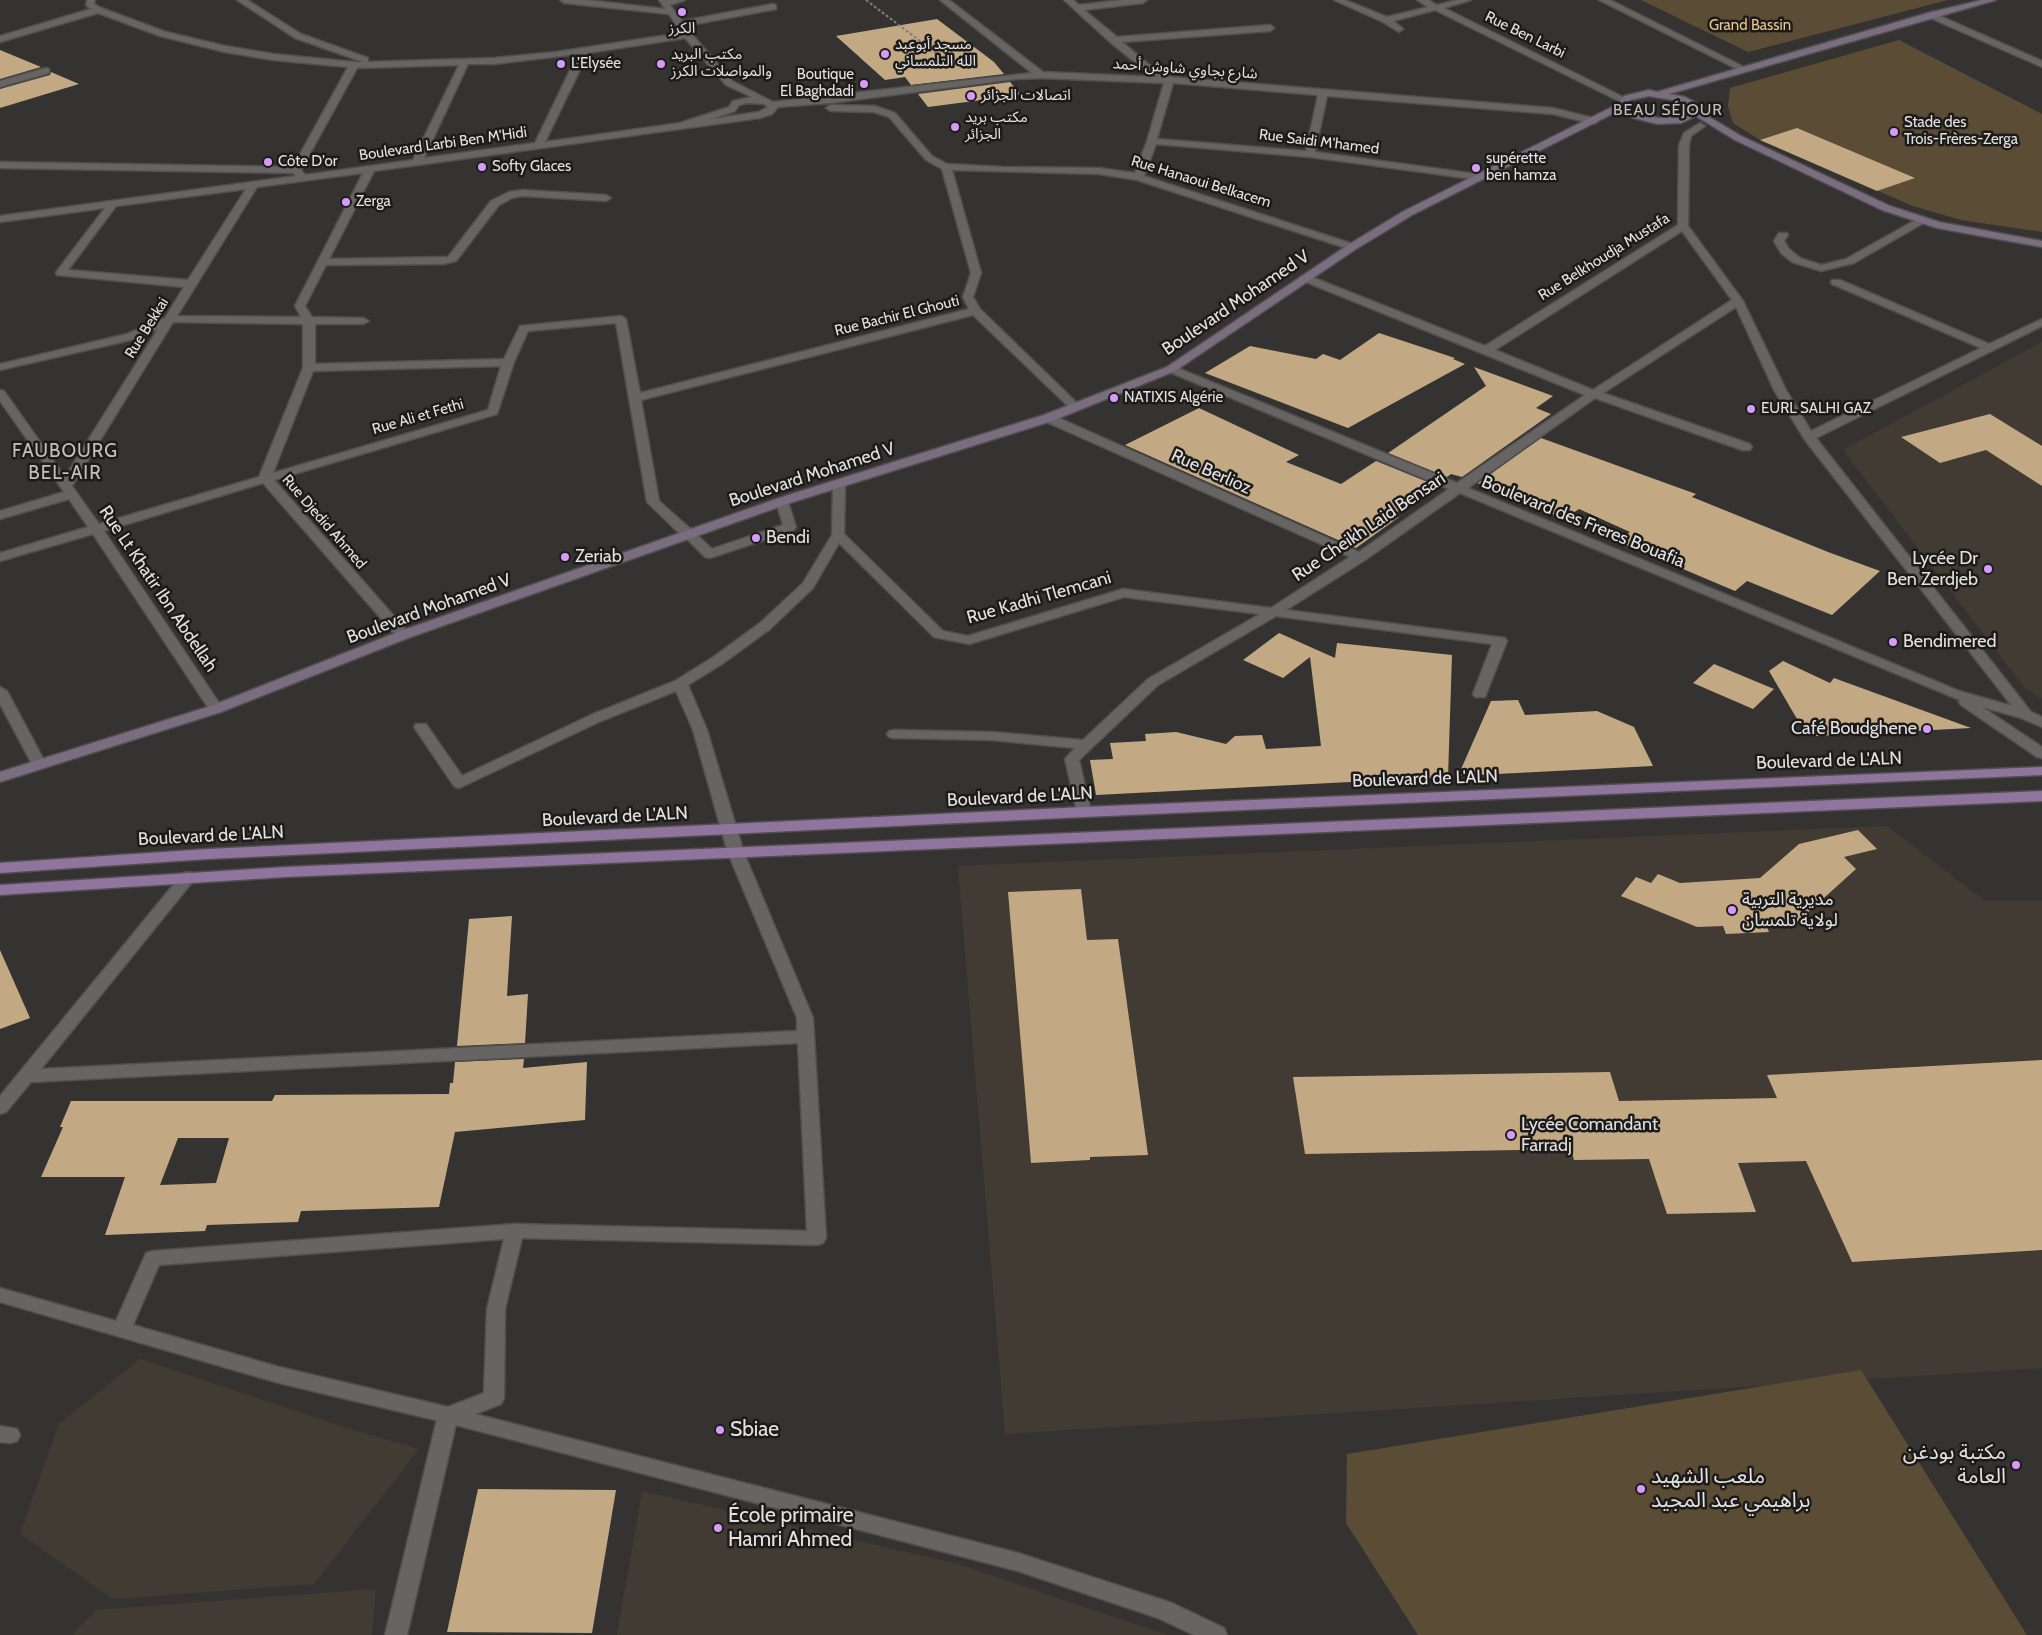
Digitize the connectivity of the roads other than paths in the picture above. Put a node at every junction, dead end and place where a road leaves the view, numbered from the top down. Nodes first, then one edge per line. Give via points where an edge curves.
1 (91, 0) edge
2 (241, 0) edge
3 (564, 0) edge
4 (681, 0) edge
5 (944, 0) edge
6 (1068, 0) edge
7 (1143, 0) edge
8 (1338, 0) edge
9 (1421, 0) edge
10 (1467, 0) edge
11 (1603, 0) edge
12 (1992, 0) edge
13 (664, 1) edge
14 (1978, 1) edge
15 (773, 7) dead end
16 (1436, 7) junction
17 (1078, 8) junction
18 (98, 10) junction
19 (671, 12) junction
20 (1931, 16) junction
21 (1386, 20) junction
22 (679, 24) junction
23 (1270, 28) dead end
24 (1399, 29) dead end
25 (687, 35) junction
26 (0, 39) edge
27 (1113, 40) junction
28 (584, 51) junction
29 (466, 62) junction
30 (376, 64) junction
31 (2042, 64) edge
32 (354, 65) junction
33 (1744, 69) junction
34 (46, 71) dead end
35 (1041, 76) junction
36 (1169, 80) junction
37 (1704, 80) junction
38 (0, 84) edge
39 (729, 84) junction
40 (1323, 94) junction
41 (1659, 94) junction
42 (1624, 99) junction
43 (1682, 99) junction
44 (770, 103) junction
45 (732, 107) junction
46 (1695, 112) junction
47 (760, 114) junction
48 (1636, 116) junction
49 (1681, 120) junction
50 (1594, 121) junction
51 (681, 126) junction
52 (1700, 126) junction
53 (1738, 138) junction
54 (1152, 141) junction
55 (538, 146) junction
56 (1310, 154) junction
57 (417, 162) junction
58 (0, 165) edge
59 (946, 167) junction
60 (370, 169) junction
61 (296, 170) junction
62 (1139, 176) junction
63 (1481, 176) junction
64 (302, 178) junction
65 (253, 185) junction
66 (606, 198) dead end
67 (112, 204) junction
68 (0, 219) edge
69 (1921, 220) junction
70 (1683, 226) junction
71 (1783, 235) dead end
72 (2042, 244) edge
73 (1352, 247) junction
74 (323, 262) junction
75 (1305, 278) junction
76 (1836, 282) dead end
77 (192, 284) junction
78 (1738, 301) junction
79 (975, 311) junction
80 (171, 319) junction
81 (308, 321) junction
82 (363, 321) dead end
83 (2042, 322) edge
84 (1990, 348) junction
85 (1486, 351) junction
86 (508, 362) junction
87 (0, 367) edge
88 (308, 368) junction
89 (1171, 369) junction
90 (0, 393) edge
91 (1594, 394) junction
92 (635, 398) junction
93 (1074, 406) junction
94 (1048, 418) junction
95 (1809, 438) junction
96 (1746, 446) dead end
97 (265, 478) junction
98 (839, 484) junction
99 (1457, 489) junction
100 (68, 491) junction
101 (782, 502) junction
102 (0, 515) edge
103 (96, 530) junction
104 (689, 535) junction
105 (838, 535) junction
106 (0, 557) edge
107 (1360, 558) junction
108 (1272, 612) junction
109 (403, 635) junction
110 (680, 684) junction
111 (0, 691) edge
112 (1480, 694) dead end
113 (1954, 694) junction
114 (216, 709) junction
115 (2026, 715) junction
116 (2042, 723) edge
117 (421, 726) dead end
118 (894, 734) dead end
119 (1086, 746) junction
120 (2042, 754) edge
121 (39, 764) junction
122 (2042, 771) edge
123 (0, 777) edge
124 (2042, 796) edge
125 (1084, 812) junction
126 (728, 831) junction
127 (736, 853) junction
128 (0, 868) edge
129 (188, 878) junction
130 (0, 890) edge
131 (805, 1037) junction
132 (26, 1076) junction
133 (0, 1108) edge
134 (515, 1231) junction
135 (0, 1295) edge
136 (121, 1330) junction
137 (448, 1415) junction
138 (396, 1635) edge
139 (1216, 1635) edge

1 - 18 street via 90,5
2 - 30 street via 298,36
3 - 19 street
4 - 13 street
5 - 35 street
6 - 17 street
7 - 17 street
8 - 21 street
9 - 16 street, Rue Ben Larbi
10 - 16 street
11 - 33 street
12 - 14 main road
13 - 19 street
14 - 20 main road
15 - 22 street
16 - 21 street
16 - 42 street, Rue Ben Larbi
17 - 27 street
18 - 26 street
18 - 32 street via 163,34 226,49
19 - 22 street
20 - 31 street
20 - 33 main road
21 - 24 street
22 - 25 street
23 - 27 street
25 - 28 street
25 - 39 street
27 - 36 street via 1145,66
28 - 29 street
28 - 55 street
29 - 30 street
29 - 57 street
30 - 32 street
32 - 61 street
33 - 37 main road
34 - 38 street
35 - 36 street, شارع بجاوي شاوش أحمد
35 - 44 street, شارع بجاوي شاوش أحمد via 998,78 830,100
36 - 40 street, شارع بجاوي شاوش أحمد
36 - 54 street
37 - 41 main road
37 - 43 main road
39 - 44 street
39 - 45 street
40 - 50 street, شارع بجاوي شاوش أحمد via 1553,111
40 - 56 street
41 - 42 main road
41 - 43 main road
42 - 48 main road via 1629,113
42 - 50 main road, Boulevard Mohamed V
43 - 46 main road via 1693,105
44 - 45 street, شارع بجاوي شاوش أحمد via 747,100
44 - 47 street via 773,109
45 - 47 street via 737,113
45 - 51 street, شارع بجاوي شاوش أحمد
46 - 49 main road
46 - 53 main road
47 - 51 street
47 - 59 street via 875,109 892,115 929,158
48 - 49 main road via 1658,121
48 - 50 main road, Boulevard Mohamed V
49 - 52 main road
50 - 63 main road, Boulevard Mohamed V
51 - 55 street, Boulevard Larbi Ben M'Hidi
52 - 53 main road
52 - 70 street via 1687,135 1684,145
53 - 69 main road via 1886,208
54 - 56 street, Rue Saidi M'hamed
54 - 62 street
55 - 57 street, Boulevard Larbi Ben M'Hidi
56 - 63 street, Rue Saidi M'hamed
57 - 60 street, Boulevard Larbi Ben M'Hidi
58 - 61 street
59 - 62 street, Rue Hanaoui Belkacem via 1077,170
59 - 79 street, Rue Bachir El Ghouti via 976,273 968,297
60 - 64 street, Boulevard Larbi Ben M'Hidi
60 - 74 street, Rue Djedid Ahmed
61 - 64 street
62 - 73 street, Rue Hanaoui Belkacem
63 - 73 main road, Boulevard Mohamed V via 1408,213
64 - 65 street, Boulevard Larbi Ben M'Hidi
65 - 67 street, Boulevard Larbi Ben M'Hidi
65 - 77 street, Rue Bekkai
66 - 74 street via 509,195 495,203 452,259
67 - 68 street, Boulevard Larbi Ben M'Hidi
67 - 77 street via 61,273
69 - 71 street via 1850,261 1821,268 1796,260 1785,251 1779,241
69 - 72 main road
70 - 78 street, Rue Belkhoudja Mustafa
70 - 85 street, Rue Belkhoudja Mustafa
73 - 75 main road, Boulevard Mohamed V
74 - 81 street, Rue Djedid Ahmed via 300,306
75 - 85 street
75 - 89 main road, Boulevard Mohamed V
76 - 84 street
77 - 80 street, Rue Bekkai
78 - 91 street, Rue Cheikh Laid Bensari
78 - 95 street, Rue Belkhoudja Mustafa via 1780,390
79 - 92 street, Rue Bachir El Ghouti
79 - 93 street
80 - 81 street
80 - 87 street via 131,337
80 - 100 street, Rue Bekkai
81 - 82 street
81 - 88 street, Rue Djedid Ahmed
83 - 84 street
84 - 95 street
85 - 91 street
86 - 88 street
86 - 92 street, Rue Ali et Fethi via 524,328 621,319
86 - 97 street, Rue Ali et Fethi via 494,412
88 - 97 street, Rue Djedid Ahmed
89 - 93 main road, Boulevard Mohamed V
89 - 99 street, Boulevard des Freres Bouafia
90 - 100 street, Rue Lt Khatir Ibn Abdellah
91 - 96 street
91 - 99 street, Rue Cheikh Laid Bensari
92 - 104 street via 653,502
93 - 94 main road, Boulevard Mohamed V
94 - 98 main road, Boulevard Mohamed V
94 - 107 street, Rue Berlioz
95 - 115 street, Rue Belkhoudja Mustafa
97 - 103 street
97 - 109 street, Rue Djedid Ahmed
98 - 101 main road, Boulevard Mohamed V
98 - 105 street
99 - 107 street, Rue Cheikh Laid Bensari
99 - 113 street, Boulevard des Freres Bouafia
100 - 102 street
100 - 103 street, Rue Lt Khatir Ibn Abdellah
101 - 104 main road, Boulevard Mohamed V
101 - 104 street via 790,527 710,554
103 - 106 street
103 - 114 street, Rue Lt Khatir Ibn Abdellah
104 - 109 main road, Boulevard Mohamed V
105 - 108 street, Rue Kadhi Tlemcani via 939,634 969,640 1123,593
105 - 110 street via 808,585 765,626
107 - 108 street, Rue Cheikh Laid Bensari
108 - 112 street, Rue Kadhi Tlemcani via 1500,641
108 - 119 street, Rue Cheikh Laid Bensari via 1153,682
109 - 114 main road, Boulevard Mohamed V
110 - 117 street via 596,718 459,783
110 - 126 street via 700,730
111 - 121 street
113 - 115 street
113 - 120 street
114 - 121 main road, Boulevard Mohamed V
115 - 116 street
118 - 119 street via 992,736
119 - 125 street, Rue Cheikh Laid Bensari via 1072,759
121 - 123 main road, Boulevard Mohamed V
122 - 125 main road, Boulevard de L'ALN
124 - 127 main road
125 - 126 main road, Boulevard de L'ALN
126 - 127 street
126 - 128 main road, Boulevard de L'ALN via 208,854
127 - 129 main road
127 - 131 street via 805,1018
129 - 130 main road
129 - 132 street
131 - 132 street
131 - 134 street via 817,1238
132 - 133 street
134 - 136 street via 153,1258
134 - 137 street via 496,1309 494,1398
135 - 136 street
136 - 137 street via 279,1375
137 - 138 street
137 - 139 street via 1018,1562 1164,1610

